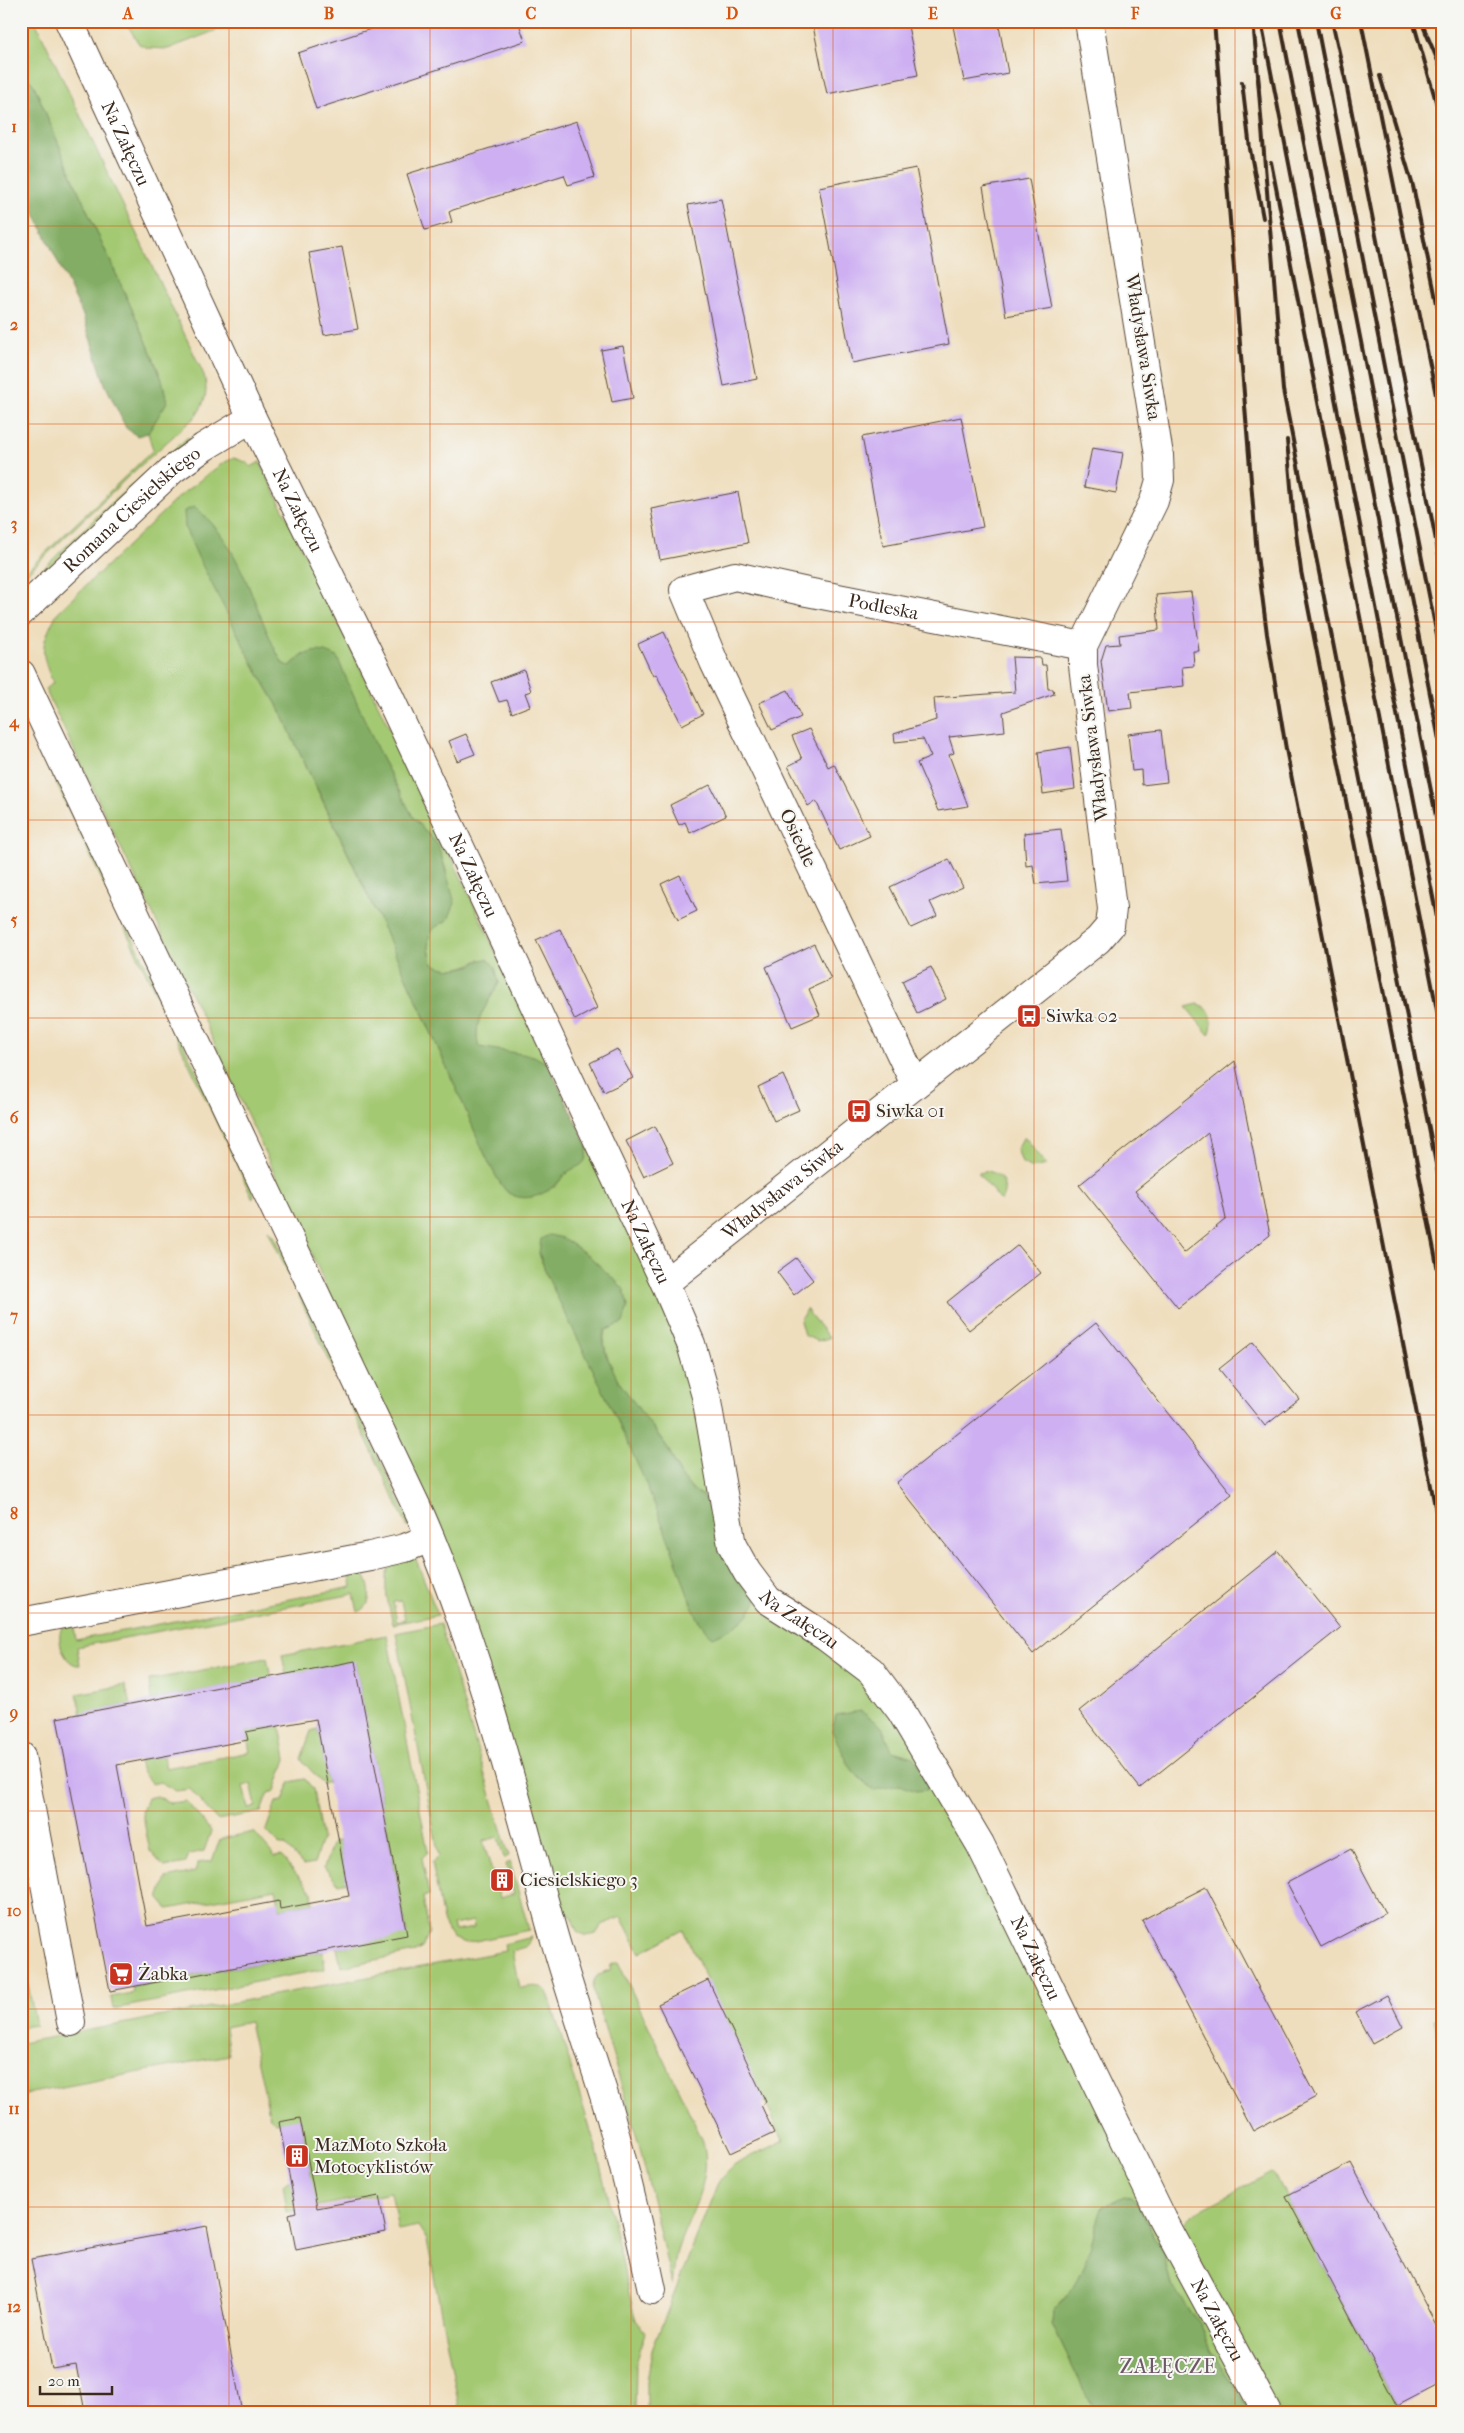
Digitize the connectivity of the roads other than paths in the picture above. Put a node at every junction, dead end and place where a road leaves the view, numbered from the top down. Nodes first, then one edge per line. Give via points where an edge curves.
1 (69, 21) edge
2 (1089, 21) edge
3 (252, 418) junction
4 (684, 590) joint
5 (21, 612) edge
6 (1083, 646) junction
7 (21, 674) edge
8 (915, 1084) junction
9 (664, 1283) junction
10 (430, 1538) junction
11 (21, 1622) edge
12 (21, 1756) edge
13 (71, 2022) dead end
14 (652, 2290) dead end
15 (1267, 2412) edge

1 - 3 street, Na Załęczu
2 - 6 street, Władysława Siwka via 1143,344 1160,480 1154,501
3 - 5 street, Romana Ciesielskiego via 172,470
3 - 9 street, Na Załęczu via 380,677
4 - 6 street, Podleska via 735,576
4 - 8 street, Osiedle via 714,662
6 - 8 street, Władysława Siwka via 1112,909 1110,926 1098,940
7 - 10 street
8 - 9 street, Władysława Siwka
9 - 15 street, Na Załęczu via 691,1344 706,1396 732,1545 768,1600 871,1671 902,1711 980,1844 1162,2220
10 - 11 street via 370,1556
10 - 14 street via 470,1644 561,1960 608,2109
12 - 13 street

